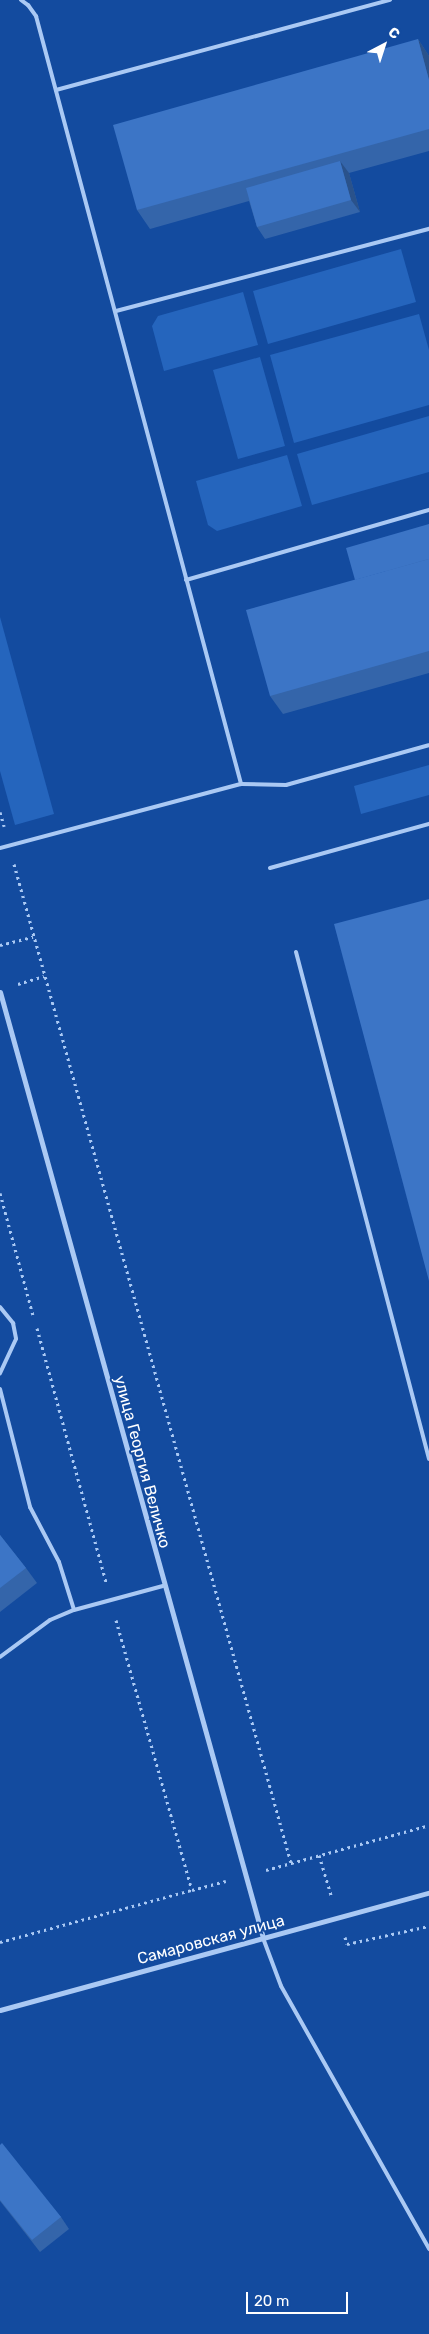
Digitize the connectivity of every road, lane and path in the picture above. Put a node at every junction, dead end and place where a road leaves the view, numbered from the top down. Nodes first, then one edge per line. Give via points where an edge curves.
1 (21, 0) edge
2 (390, 0) edge
3 (56, 90) junction
4 (429, 229) edge
5 (116, 311) junction
6 (429, 510) edge
7 (186, 580) junction
8 (429, 745) edge
9 (240, 784) junction
10 (0, 812) edge
11 (429, 824) edge
12 (9, 846) junction
13 (0, 848) edge
14 (270, 868) dead end
15 (33, 937) junction
16 (0, 945) edge
17 (296, 952) dead end
18 (44, 976) junction
19 (9, 986) dead end
20 (0, 992) edge
21 (0, 1194) edge
22 (0, 1306) edge
23 (34, 1317) dead end
24 (36, 1326) dead end
25 (0, 1374) edge
26 (0, 1389) edge
27 (429, 1459) edge
28 (163, 1586) junction
29 (111, 1601) junction
30 (74, 1610) junction
31 (0, 1657) edge
32 (429, 1825) edge
33 (291, 1863) junction
34 (244, 1876) junction
35 (192, 1890) junction
36 (429, 1893) edge
37 (263, 1938) junction
38 (0, 1942) edge
39 (0, 2010) edge
40 (429, 2249) edge

1 - 3 lane via 36,16
2 - 3 lane
3 - 5 lane
4 - 5 lane
5 - 7 lane
6 - 7 lane
7 - 9 lane
8 - 9 lane via 286,785
9 - 12 lane
10 - 12 path
11 - 14 lane
12 - 13 lane
12 - 15 path
15 - 16 path
15 - 18 path
17 - 27 lane
18 - 19 path
18 - 33 path
20 - 28 street, улица Георгия Величко
21 - 23 path
22 - 25 lane via 13,1323 16,1339
24 - 29 path
26 - 30 lane via 30,1506 59,1562
28 - 29 lane
28 - 34 street, улица Георгия Величко
29 - 30 lane
29 - 35 path
30 - 31 lane via 36,1628
32 - 33 path
33 - 34 path
34 - 35 path
34 - 37 street, улица Георгия Величко
35 - 38 path
36 - 37 street, Самаровская улица
37 - 39 street, Самаровская улица
37 - 40 lane via 281,1986

